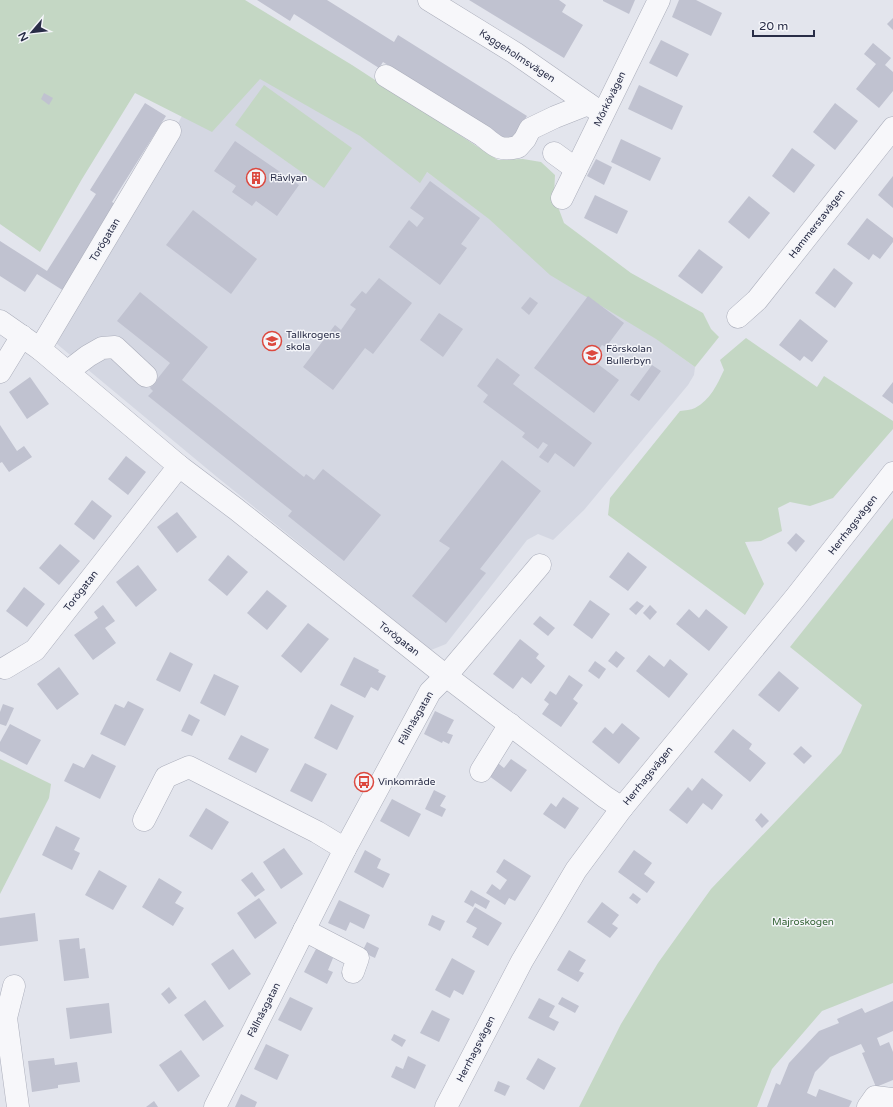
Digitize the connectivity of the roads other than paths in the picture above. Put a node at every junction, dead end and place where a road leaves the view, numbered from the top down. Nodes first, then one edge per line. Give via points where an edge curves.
1 (429, 0) edge
2 (659, 0) edge
3 (386, 76) dead end
4 (596, 109) junction
5 (893, 128) edge
6 (170, 131) dead end
7 (554, 153) dead end
8 (576, 169) junction
9 (562, 198) dead end
10 (738, 317) dead end
11 (0, 321) edge
12 (22, 336) junction
13 (40, 349) junction
14 (0, 372) edge
15 (68, 372) junction
16 (146, 376) dead end
17 (179, 466) junction
18 (893, 474) edge
19 (540, 565) dead end
20 (5, 668) dead end
21 (446, 676) junction
22 (510, 724) junction
23 (481, 771) dead end
24 (622, 808) junction
25 (144, 820) dead end
26 (345, 849) junction
27 (304, 930) junction
28 (354, 972) dead end
29 (14, 986) dead end
30 (893, 1099) edge
31 (18, 1107) edge
32 (215, 1107) edge
33 (446, 1107) edge
34 (868, 1107) edge

1 - 4 street, Kaggeholmsvägen via 515,53
2 - 4 street, Mörkövägen
3 - 4 street via 483,136 497,148 518,147 530,129 554,117
4 - 8 street, Mörkövägen
5 - 10 street, Hammerstavägen via 757,300
6 - 13 street, Torögatan
7 - 8 street
8 - 9 street, Mörkövägen
11 - 12 street, Torögatan
12 - 13 street, Torögatan
12 - 14 street
13 - 15 street, Torögatan
15 - 16 street via 102,348 115,347
15 - 17 street, Torögatan
17 - 20 street, Torögatan via 35,650
17 - 21 street, Torögatan
18 - 24 street, Herrhagsvägen via 795,598
19 - 21 street, Fållnäsgatan
21 - 22 street, Torögatan
21 - 26 street, Fållnäsgatan via 430,692
22 - 23 street
22 - 24 street, Torögatan
24 - 33 street, Herrhagsvägen via 576,870 522,961
25 - 26 street via 166,777 189,767 317,832
26 - 27 street, Fållnäsgatan
27 - 28 street via 358,958
27 - 32 street, Fållnäsgatan
29 - 31 street via 6,1018
30 - 34 street via 875,1097

